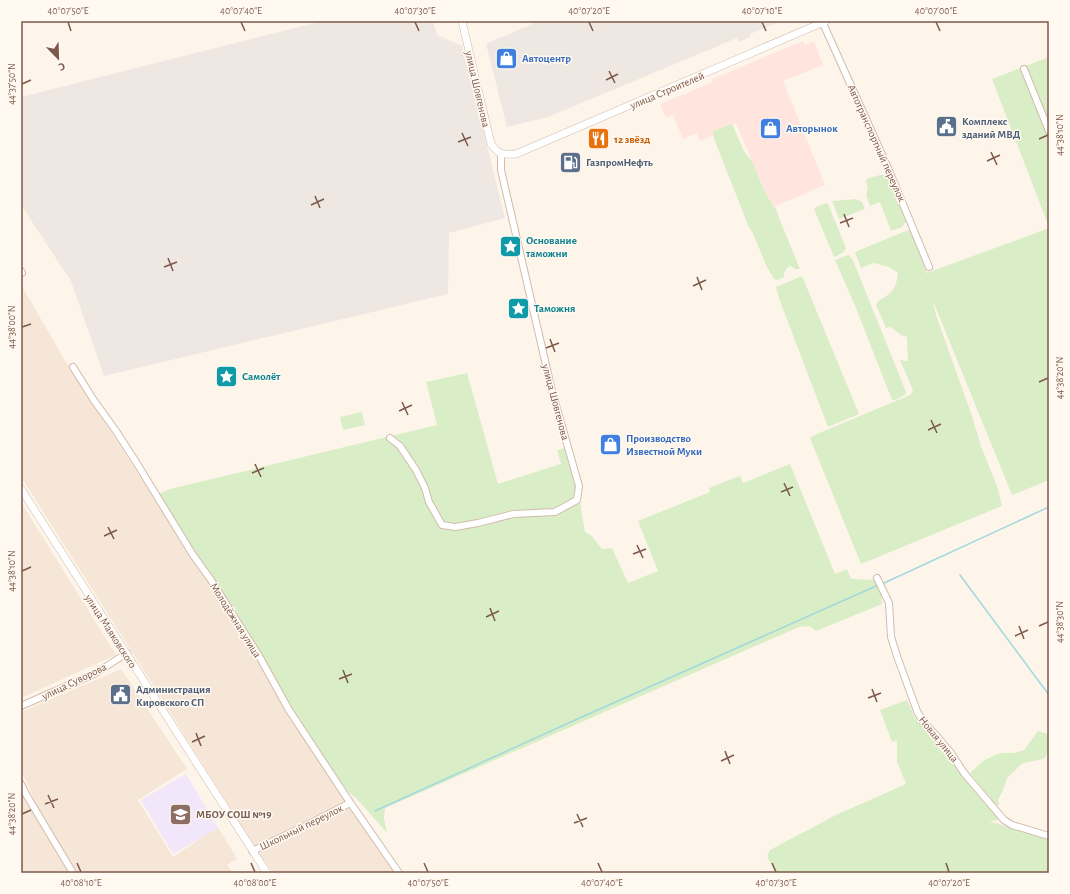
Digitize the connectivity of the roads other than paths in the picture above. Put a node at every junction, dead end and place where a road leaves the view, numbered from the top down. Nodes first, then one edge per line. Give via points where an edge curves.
1 (462, 21) edge
2 (824, 22) edge
3 (1024, 69) dead end
4 (1049, 131) edge
5 (504, 154) junction
6 (929, 266) dead end
7 (73, 367) dead end
8 (390, 438) dead end
9 (21, 489) edge
10 (877, 578) dead end
11 (127, 653) junction
12 (21, 706) edge
13 (21, 784) edge
14 (350, 803) junction
15 (1049, 836) edge
16 (252, 851) junction
17 (73, 873) edge
18 (267, 873) edge
19 (399, 873) edge

1 - 5 street, улица Шовгенова via 491,144 496,151
2 - 5 street, улица Строителей via 516,154
2 - 6 street, Автотранспортный переулок
3 - 4 street
5 - 8 street, улица Шовгенова via 501,170 552,391 579,486 577,500 555,512 513,514 455,527 442,525 416,470 400,446
7 - 14 street, Молодёжная улица via 116,430 251,643 289,710
9 - 11 street, улица Маяковского
10 - 15 street, Новая улица via 889,604 892,637 898,659 923,722 1004,820 1012,825
11 - 12 street, улица Суворова via 96,673
11 - 16 street, улица Маяковского
13 - 17 street
14 - 16 street, Школьный переулок
14 - 19 street, Молодёжная улица
16 - 18 street, улица Маяковского

